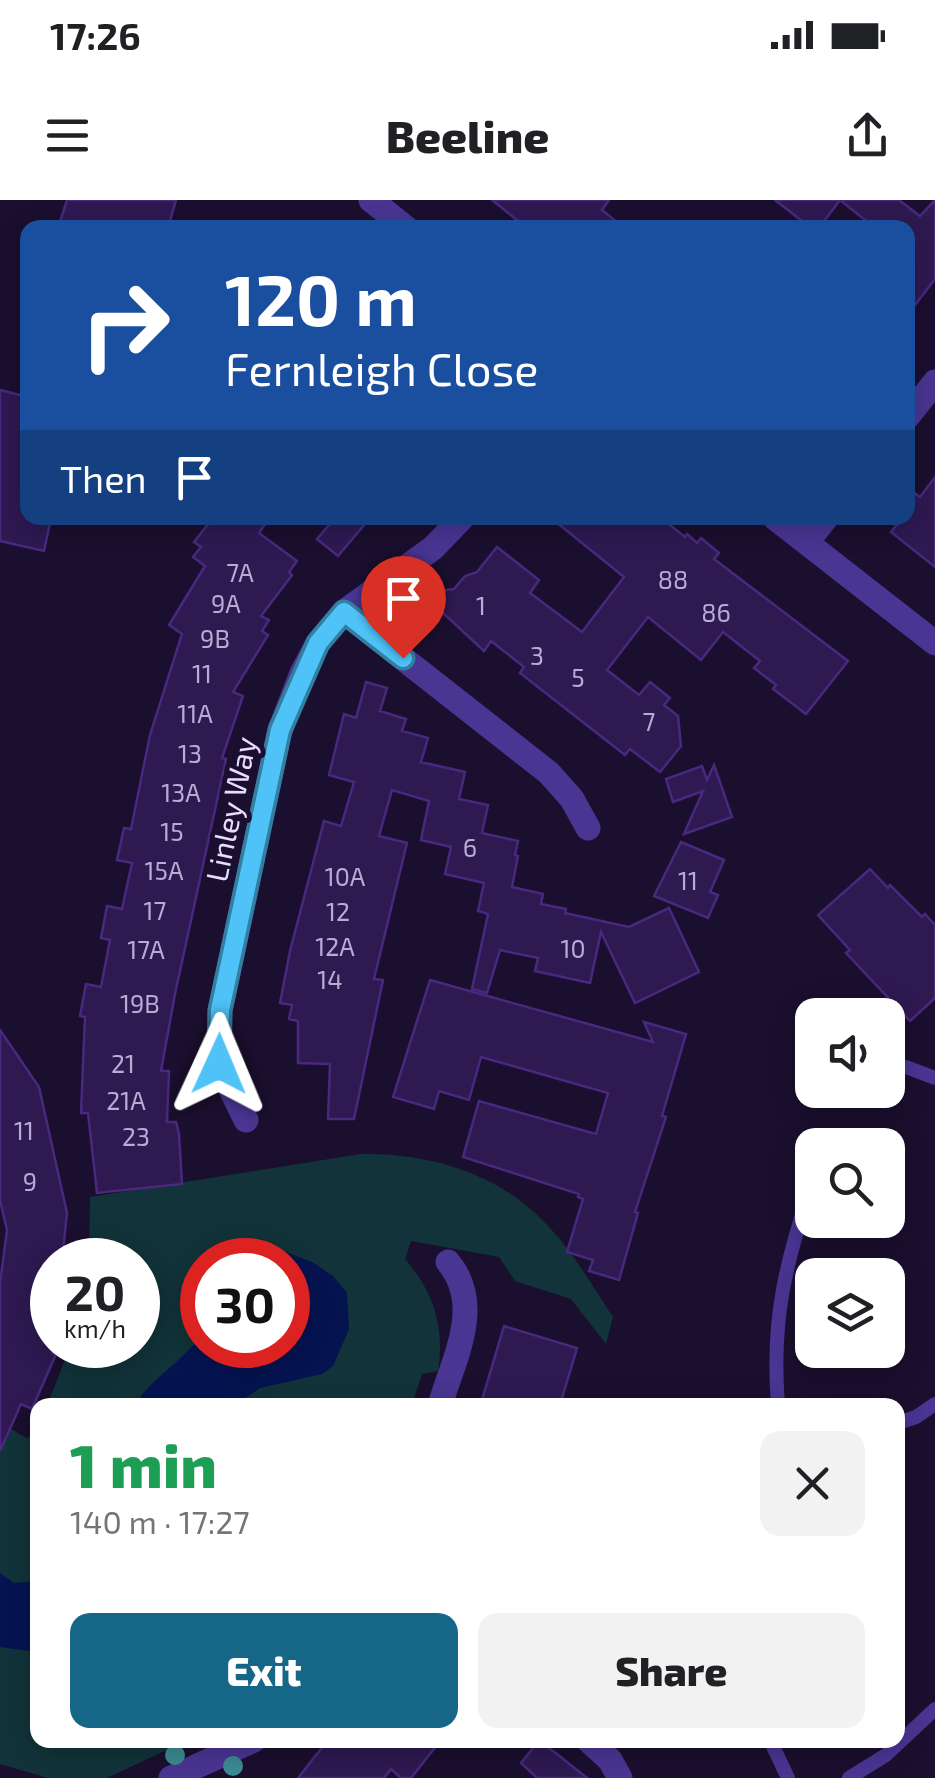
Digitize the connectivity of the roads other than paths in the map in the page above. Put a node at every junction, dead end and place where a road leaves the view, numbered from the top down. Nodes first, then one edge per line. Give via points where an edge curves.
1 (371, 200) edge
2 (396, 220) edge
3 (935, 382) edge
4 (915, 407) edge
5 (455, 525) edge
6 (785, 525) edge
7 (820, 525) edge
8 (806, 542) junction
9 (344, 612) junction
10 (935, 643) edge
11 (588, 828) dead end
12 (906, 1067) dead end
13 (935, 1078) edge
14 (246, 1120) dead end
15 (795, 1236) edge
16 (448, 1262) dead end
17 (442, 1398) edge
18 (777, 1398) edge
19 (935, 1404) edge
20 (905, 1421) edge
21 (935, 1709) edge
22 (905, 1737) edge
23 (237, 1748) edge
24 (597, 1748) edge
25 (774, 1748) edge
26 (893, 1748) edge
27 (171, 1778) edge
28 (620, 1778) edge
29 (788, 1778) edge
30 (849, 1778) edge

1 - 2 street
3 - 4 street
5 - 9 street, Linley Way
6 - 8 street
7 - 8 street
8 - 10 street
9 - 11 street via 549,773
9 - 14 street, Linley Way via 310,658 280,730 220,1010 219,1064
12 - 13 lane
15 - 18 lane via 778,1308
16 - 17 street via 464,1288 467,1310
19 - 20 lane
21 - 22 lane
23 - 27 street
24 - 28 street
25 - 29 lane
26 - 30 lane

